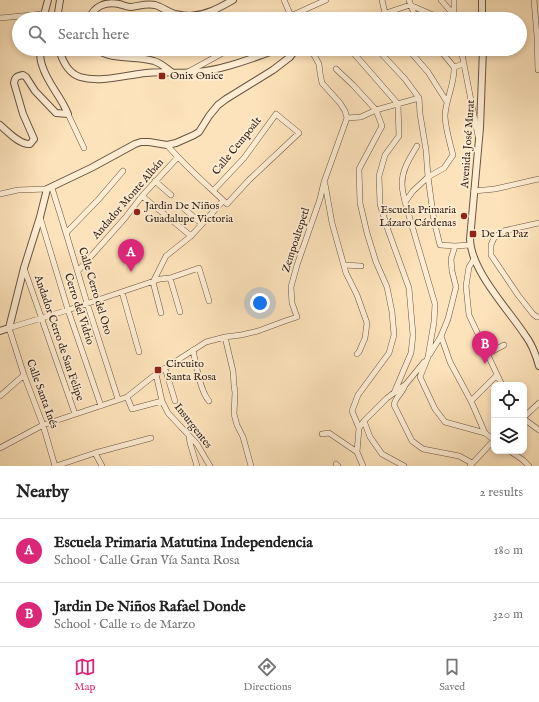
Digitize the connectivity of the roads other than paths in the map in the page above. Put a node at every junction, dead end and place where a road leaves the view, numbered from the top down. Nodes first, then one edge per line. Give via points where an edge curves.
1 (48, 0) edge
2 (60, 0) edge
3 (233, 0) edge
4 (284, 0) edge
5 (326, 0) edge
6 (382, 0) edge
7 (441, 0) edge
8 (454, 0) edge
9 (482, 0) edge
10 (534, 0) edge
11 (409, 2) edge
12 (44, 12) edge
13 (58, 12) edge
14 (93, 12) edge
15 (170, 12) edge
16 (213, 12) edge
17 (289, 12) edge
18 (300, 12) edge
19 (385, 12) edge
20 (387, 12) edge
21 (413, 12) edge
22 (427, 12) edge
23 (450, 12) edge
24 (454, 12) edge
25 (482, 12) edge
26 (12, 17) edge
27 (0, 18) edge
28 (538, 37) edge
29 (40, 56) edge
30 (61, 56) edge
31 (112, 56) edge
32 (217, 56) edge
33 (258, 56) edge
34 (291, 56) edge
35 (315, 56) edge
36 (356, 56) edge
37 (383, 56) edge
38 (414, 56) edge
39 (445, 56) edge
40 (462, 56) edge
41 (483, 56) edge
42 (464, 64) junction
43 (454, 67) junction
44 (336, 70) dead end
45 (538, 70) edge
46 (172, 73) junction
47 (187, 73) junction
48 (419, 98) junction
49 (447, 102) junction
50 (398, 104) junction
51 (376, 110) junction
52 (68, 114) junction
53 (347, 118) junction
54 (0, 125) edge
55 (479, 141) junction
56 (167, 145) junction
57 (417, 146) dead end
58 (84, 148) dead end
59 (178, 157) junction
60 (123, 171) dead end
61 (428, 177) junction
62 (539, 179) edge
63 (155, 181) junction
64 (324, 182) junction
65 (50, 189) junction
66 (213, 191) junction
67 (474, 191) junction
68 (0, 194) edge
69 (171, 195) dead end
70 (142, 196) junction
71 (225, 202) junction
72 (405, 202) junction
73 (181, 206) dead end
74 (40, 217) junction
75 (539, 223) edge
76 (202, 224) junction
77 (66, 233) junction
78 (190, 236) junction
79 (455, 246) junction
80 (470, 246) junction
81 (474, 259) junction
82 (344, 265) junction
83 (362, 266) dead end
84 (24, 268) junction
85 (78, 272) junction
86 (170, 278) junction
87 (153, 282) junction
88 (466, 286) junction
89 (456, 287) junction
90 (122, 292) junction
91 (209, 301) dead end
92 (87, 303) junction
93 (68, 310) junction
94 (180, 312) dead end
95 (161, 313) dead end
96 (539, 317) edge
97 (42, 318) junction
98 (9, 328) junction
99 (0, 331) edge
100 (440, 336) junction
101 (225, 337) junction
102 (504, 345) dead end
103 (193, 350) junction
104 (139, 352) dead end
105 (358, 354) dead end
106 (488, 354) junction
107 (428, 357) junction
108 (539, 366) edge
109 (165, 368) junction
110 (156, 374) junction
111 (24, 376) junction
112 (497, 376) junction
113 (500, 382) edge
114 (406, 384) junction
115 (394, 393) junction
116 (0, 396) edge
117 (127, 397) junction
118 (118, 399) junction
119 (162, 401) junction
120 (175, 401) dead end
121 (209, 401) dead end
122 (471, 401) junction
123 (539, 403) edge
124 (101, 406) junction
125 (75, 414) junction
126 (527, 415) edge
127 (527, 420) edge
128 (364, 421) junction
129 (43, 425) junction
130 (358, 428) junction
131 (539, 430) edge
132 (485, 433) junction
133 (322, 434) dead end
134 (189, 435) junction
135 (151, 438) dead end
136 (491, 438) edge
137 (491, 443) edge
138 (0, 448) edge
139 (357, 452) junction
140 (95, 453) junction
141 (514, 454) edge
142 (471, 465) edge
143 (55, 466) edge
144 (102, 466) edge
145 (197, 466) edge
146 (210, 466) edge
147 (251, 466) edge
148 (363, 466) edge
149 (404, 466) edge
150 (529, 466) edge

1 - 12 street
2 - 13 street
3 - 16 street
4 - 17 street
5 - 18 street
6 - 19 street
7 - 23 street
8 - 24 street
9 - 25 street
10 - 28 street
11 - 20 street
11 - 21 street
11 - 22 street
14 - 15 street via 99,6 108,3 129,7 148,4
26 - 27 street
28 - 45 street
29 - 52 street via 47,78
30 - 46 street via 78,77 104,79 154,72
31 - 46 street via 156,61
32 - 47 street
33 - 47 street via 219,69
34 - 56 street via 218,105 199,132
35 - 53 street via 319,64 322,83 340,103
36 - 50 street
37 - 48 street
38 - 49 street via 428,72
39 - 43 street
40 - 42 street
41 - 55 street, Avenida José Murat
42 - 43 street
42 - 55 street
43 - 49 street
44 - 51 street
46 - 47 street
48 - 50 street
48 - 61 street
49 - 61 street via 445,116 453,155 444,168
50 - 51 street
50 - 115 street via 398,136 385,155 379,176 380,204 409,288 413,335 411,353
51 - 53 street via 361,117
51 - 130 street via 382,126 359,170 360,203 376,262 387,287 394,335 389,353 358,395 352,411
52 - 54 street via 56,113 23,75 17,76 14,83 23,114 34,138 30,144 20,142
52 - 58 street
53 - 64 street, Zempoaltepetl
55 - 67 street, Avenida José Murat
56 - 59 street
56 - 65 street via 148,142 134,144
57 - 72 street via 402,176
59 - 63 street, Andador Monte Albán
59 - 66 street
60 - 77 street
61 - 72 street
61 - 79 street via 440,245
62 - 67 street
63 - 69 street
63 - 70 street, Andador Monte Albán
64 - 82 street via 332,224
64 - 101 street, Zempoaltepetl via 291,287 292,303 297,317 258,332
65 - 68 street via 18,190
65 - 74 street
65 - 77 street, Calle Cerro del Oro
66 - 71 street
66 - 71 street, Calle Cempoalt via 244,158 276,114 298,133
67 - 80 street, Avenida José Murat
70 - 78 street
70 - 85 street, Andador Monte Albán
71 - 76 street
72 - 107 street via 434,304 434,322
73 - 76 street
74 - 84 street
74 - 93 street, Cerro del Vidrio
75 - 96 street via 503,231 494,238 491,245 491,255 518,295 533,314
76 - 78 street
77 - 85 street, Calle Cerro del Oro
78 - 87 street via 166,256
79 - 80 street
79 - 89 street via 451,259
80 - 81 street, Avenida José Murat
81 - 88 street via 469,267
81 - 108 street, Avenida José Murat via 492,290 526,336
82 - 83 street
82 - 105 street via 368,323
84 - 97 street, Andador Cerro de San Felipe
84 - 98 street
85 - 92 street, Calle Cerro del Oro
86 - 87 street
86 - 91 street via 199,268
86 - 94 street
87 - 90 street
87 - 95 street
88 - 89 street
88 - 106 street via 469,315
89 - 100 street via 448,319
90 - 92 street
90 - 104 street
92 - 93 street
92 - 118 street, Calle Cerro del Oro
93 - 97 street
93 - 124 street, Cerro del Vidrio
97 - 98 street
97 - 125 street, Andador Cerro de San Felipe
98 - 99 street
98 - 111 street, Calle Santa Inés
100 - 107 street
100 - 122 street via 450,362
101 - 103 street, Zempoaltepetl via 206,342
101 - 147 street via 233,371 234,414
102 - 106 street
103 - 109 street, Zempoaltepetl
103 - 121 street via 201,385
106 - 112 street
107 - 114 street
107 - 132 street via 420,376 435,409 445,422
109 - 110 street, Zempoaltepetl
109 - 120 street
110 - 117 street, Zempoaltepetl
110 - 119 street, Insurgentes
111 - 116 street
111 - 129 street, Calle Santa Inés
112 - 113 street
112 - 122 street
114 - 115 street
114 - 142 street via 394,405 412,441 424,449 459,456
115 - 128 street
117 - 118 street, Zempoaltepetl
117 - 119 street via 132,410
118 - 124 street, Zempoaltepetl
119 - 134 street, Insurgentes via 168,413
122 - 132 street
123 - 126 street
124 - 125 street, Zempoaltepetl
125 - 129 street, Zempoaltepetl
127 - 131 street
128 - 130 street
128 - 149 street via 370,437 382,454
129 - 138 street, Zempoaltepetl
129 - 143 street, Calle Santa Inés
130 - 139 street
132 - 136 street
133 - 139 street via 330,433
134 - 145 street
134 - 146 street, Insurgentes
135 - 140 street
137 - 142 street
139 - 148 street
140 - 143 street
140 - 144 street
141 - 150 street

